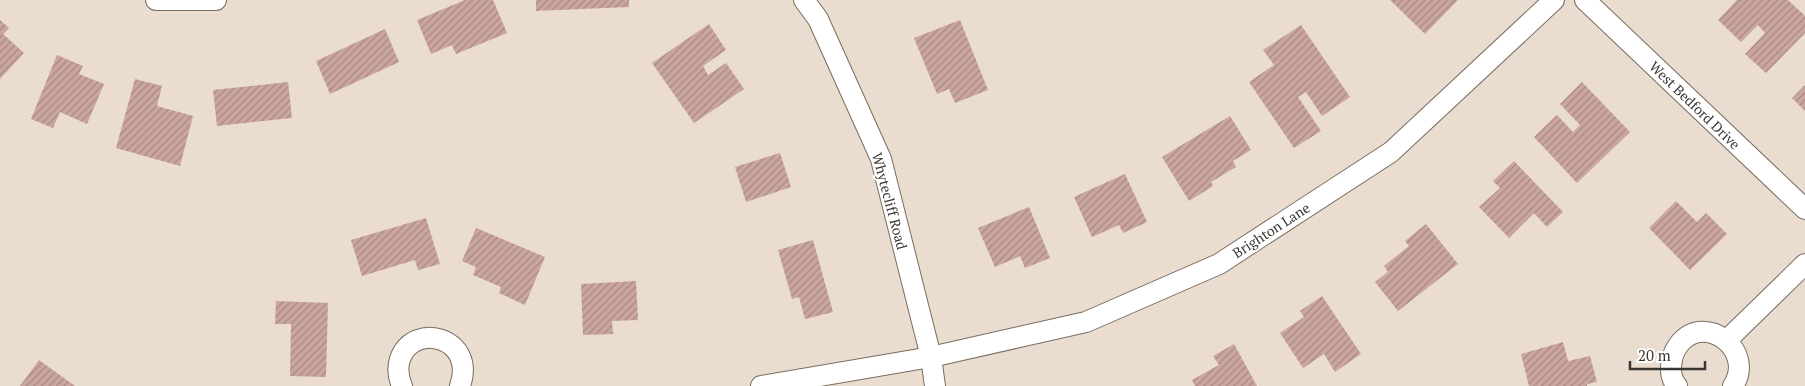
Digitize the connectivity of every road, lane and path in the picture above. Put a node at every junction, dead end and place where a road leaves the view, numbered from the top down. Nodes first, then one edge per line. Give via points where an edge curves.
1 (156, 0) edge
2 (216, 0) edge
3 (804, 0) edge
4 (1554, 0) edge
5 (1585, 0) edge
6 (1805, 209) edge
7 (1805, 264) edge
8 (1727, 340) junction
9 (931, 357) junction
10 (402, 386) edge
11 (460, 386) edge
12 (761, 386) edge
13 (935, 386) edge
14 (1677, 386) edge
15 (1733, 386) edge

1 - 2 street
3 - 9 street, Whytecliff Road via 818,19 881,159
4 - 9 street, Brighton Lane via 1391,152 1219,264 1086,322
5 - 6 street, West Bedford Drive
7 - 8 street
8 - 14 street via 1705,332 1683,340 1672,356 1670,368
8 - 15 street via 1739,361 1739,373
9 - 12 street, Brighton Lane
9 - 13 street, Whytecliff Road
10 - 11 street via 398,366 402,354 411,344 435,338 448,342 457,351 463,363 464,375

